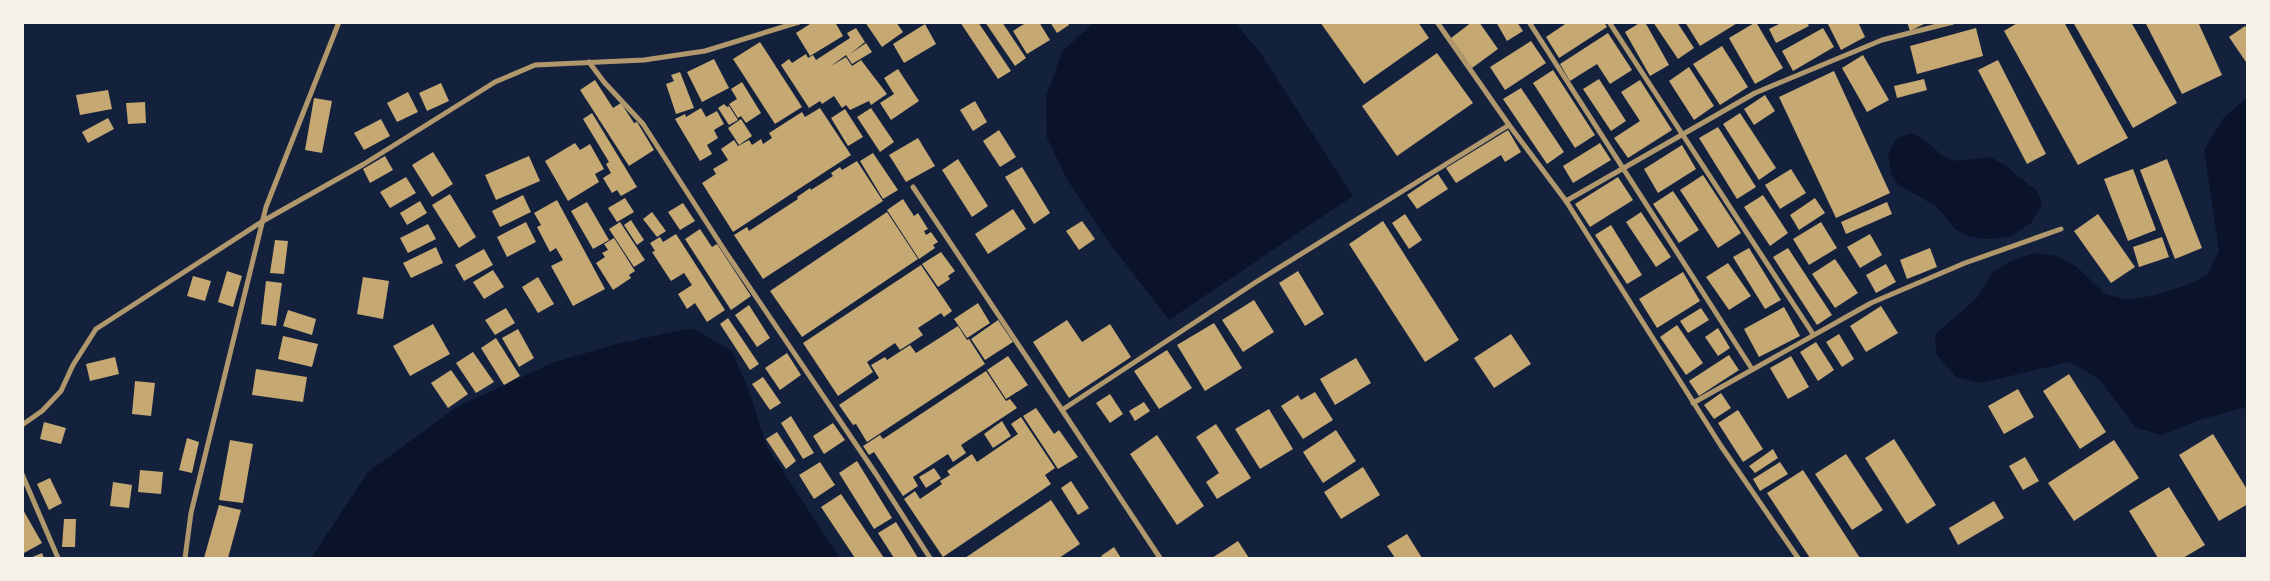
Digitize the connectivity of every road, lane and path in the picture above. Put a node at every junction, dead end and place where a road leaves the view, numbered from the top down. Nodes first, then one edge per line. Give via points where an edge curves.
1 (339, 22) edge
2 (799, 22) edge
3 (1437, 22) edge
4 (1529, 22) edge
5 (1609, 22) edge
6 (1953, 22) edge
7 (589, 62) junction
8 (1509, 125) junction
9 (1682, 136) junction
10 (1622, 169) junction
11 (913, 187) dead end
12 (1566, 201) junction
13 (263, 221) junction
14 (2061, 230) dead end
15 (1813, 334) junction
16 (1752, 369) junction
17 (1693, 403) junction
18 (1062, 410) junction
19 (22, 425) edge
20 (22, 474) edge
21 (58, 558) edge
22 (184, 558) edge
23 (930, 558) edge
24 (1160, 558) edge
25 (1798, 558) edge

1 - 13 street
2 - 7 street via 705,51 644,60
3 - 8 street
4 - 10 street
5 - 9 street
6 - 9 street via 1882,40 1755,93
7 - 13 street via 535,65 495,82 364,164
7 - 23 street via 643,124
8 - 12 street
8 - 18 street via 1256,282
9 - 10 street
9 - 15 street
10 - 12 street
10 - 16 street
11 - 18 street
12 - 17 street
13 - 19 street via 96,329 73,364 61,391 42,411
13 - 22 street via 191,513
14 - 15 street via 1965,263 1871,303
15 - 16 street
16 - 17 street
17 - 25 street
18 - 24 street
20 - 21 street

